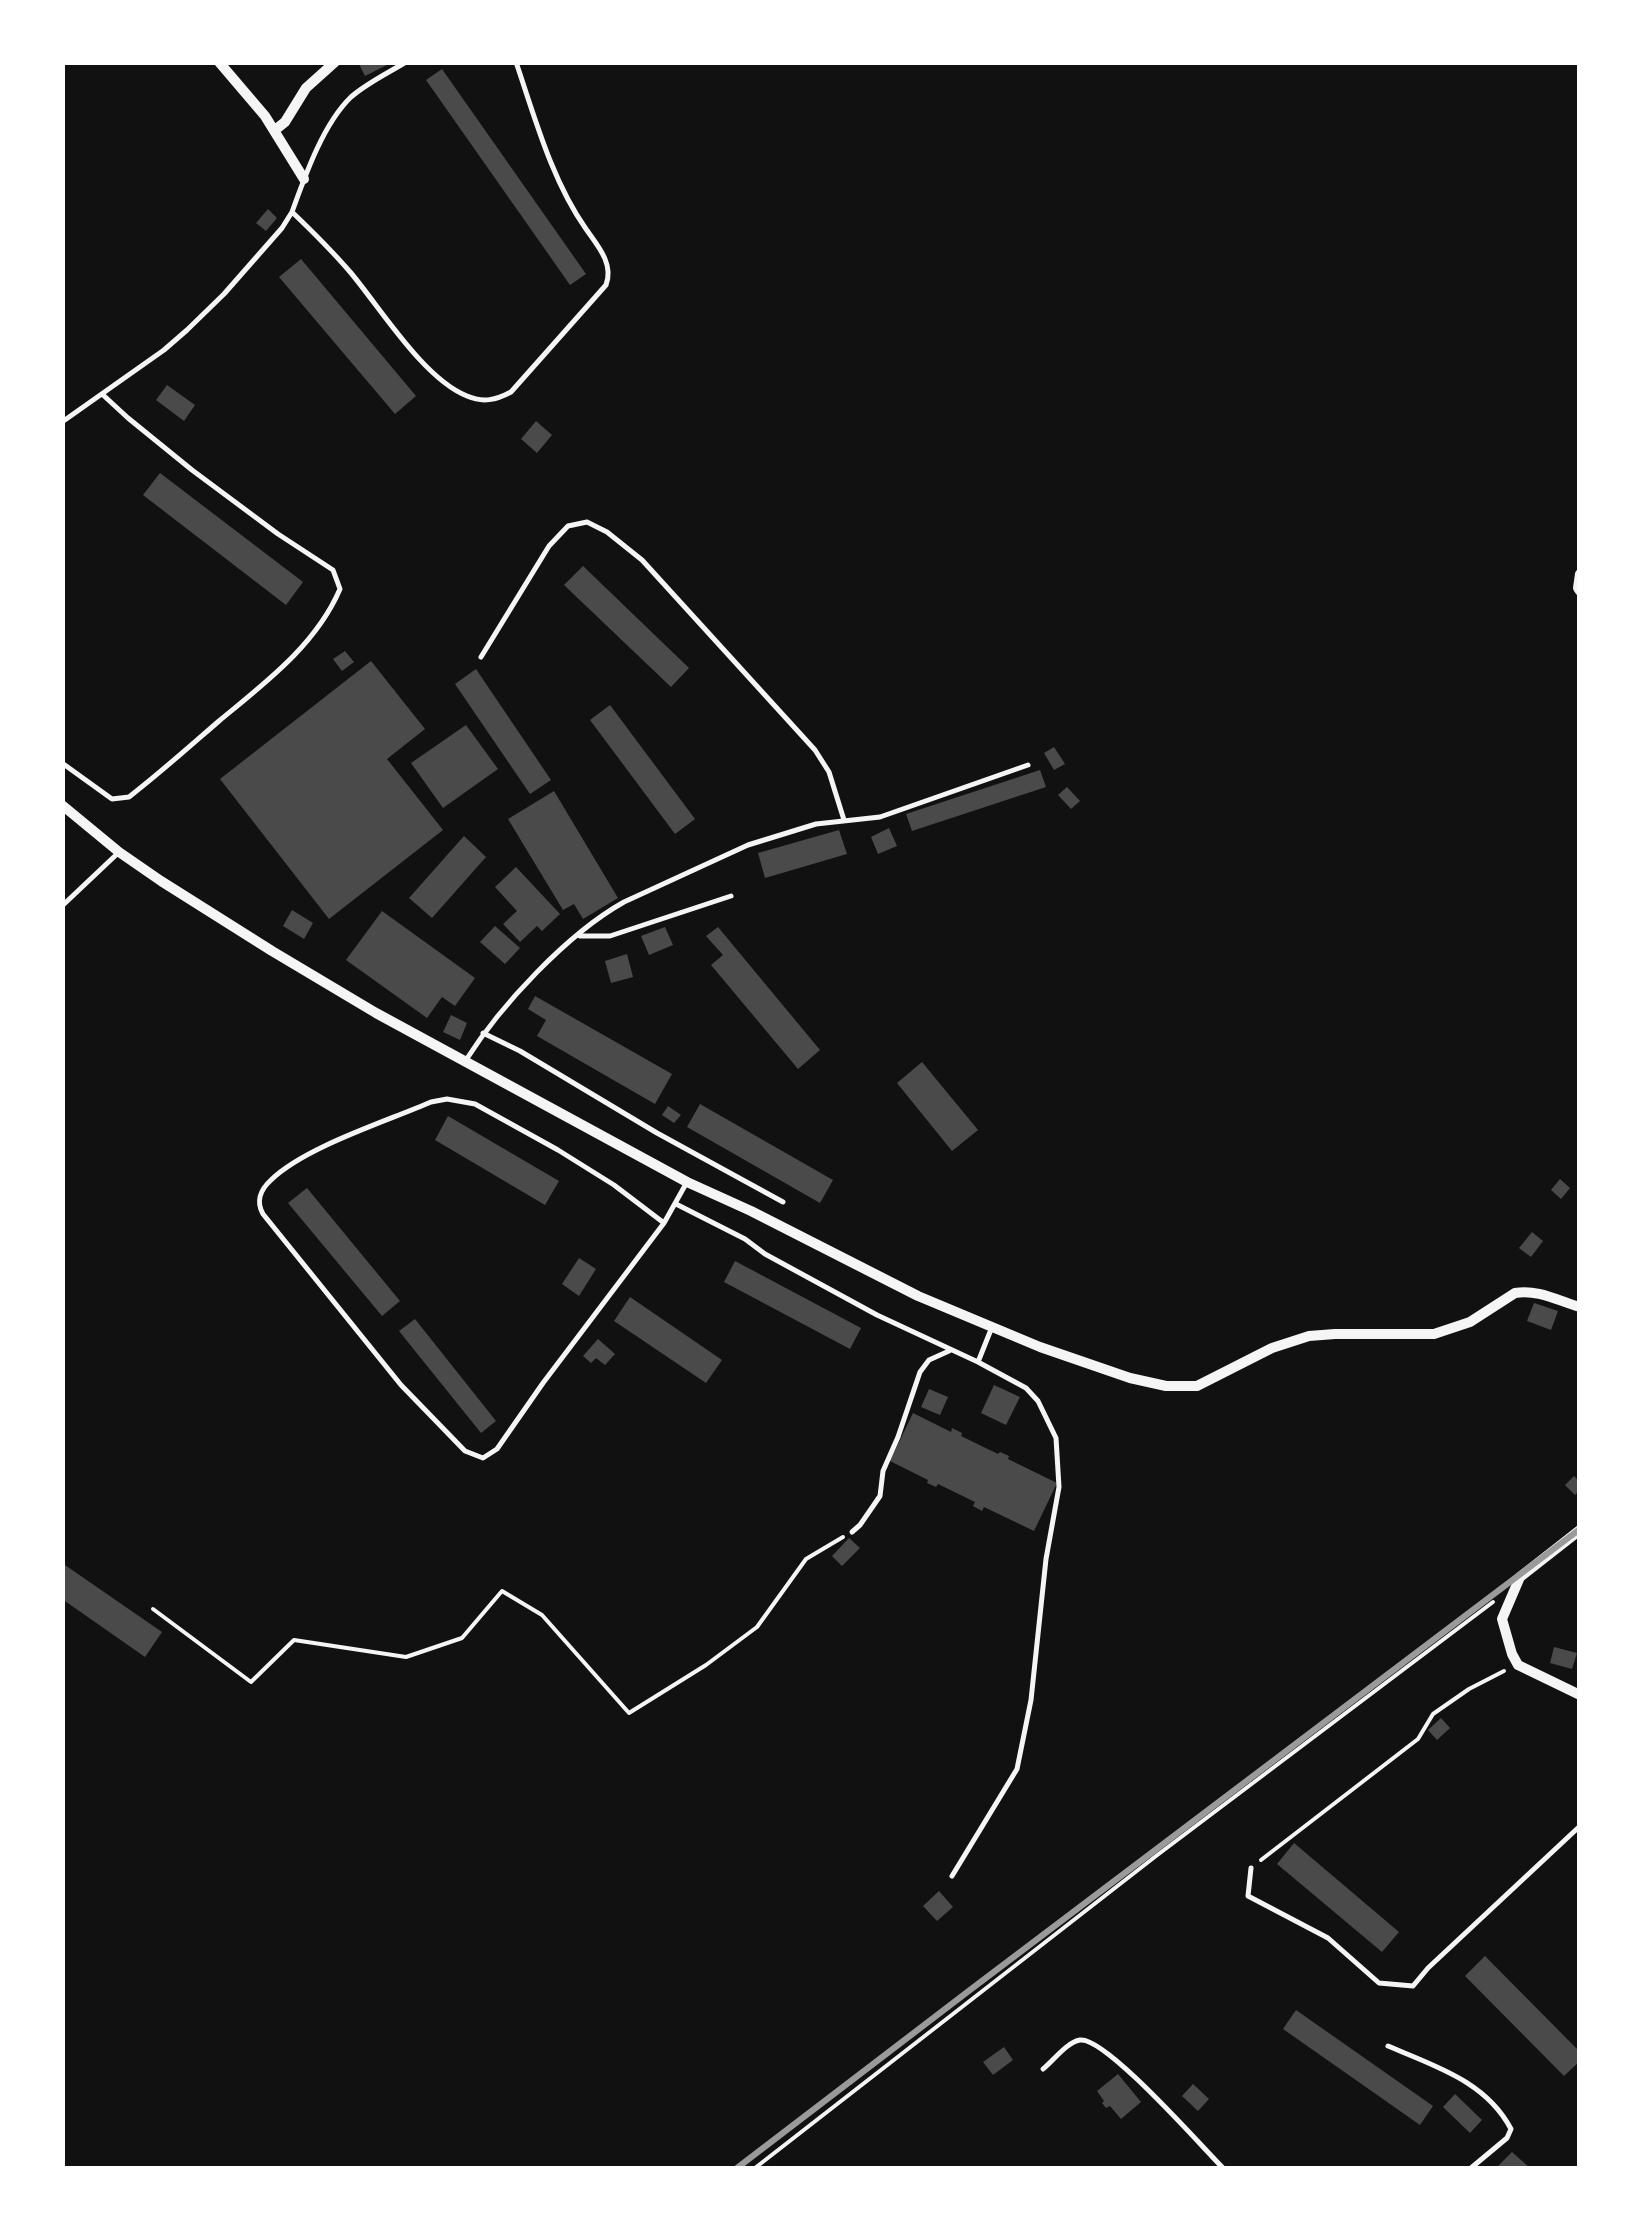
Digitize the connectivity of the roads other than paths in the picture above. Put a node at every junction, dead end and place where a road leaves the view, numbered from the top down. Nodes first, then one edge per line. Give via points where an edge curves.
1 (219, 62) edge
2 (334, 62) edge
3 (406, 62) edge
4 (516, 62) edge
5 (275, 130) junction
6 (304, 179) junction
7 (292, 212) junction
8 (102, 394) junction
9 (62, 422) edge
10 (1580, 574) edge
11 (1580, 591) edge
12 (480, 657) dead end
13 (62, 763) edge
14 (1028, 765) dead end
15 (62, 806) edge
16 (844, 820) junction
17 (120, 852) junction
18 (731, 896) dead end
19 (62, 906) edge
20 (577, 936) junction
21 (483, 1033) junction
22 (466, 1060) junction
23 (687, 1182) junction
24 (783, 1202) dead end
25 (676, 1204) junction
26 (664, 1223) junction
27 (1580, 1307) edge
28 (992, 1327) junction
29 (952, 1350) junction
30 (978, 1362) junction
31 (1580, 1530) edge
32 (852, 1532) road end
33 (1580, 1696) edge
34 (1580, 1826) edge
35 (1251, 1868) road end
36 (952, 1876) dead end
37 (1388, 2046) dead end
38 (1044, 2069) dead end
39 (1223, 2168) edge
40 (1471, 2168) edge

1 - 5 street
2 - 5 street
3 - 6 lane via 349,99
4 - 7 lane via 562,186 604,254 609,277 511,392 486,401 452,388
5 - 6 street
6 - 7 lane
7 - 8 lane via 187,330
8 - 9 lane
8 - 13 lane via 192,470 333,570 340,590 308,642 128,797 112,799
10 - 11 street
12 - 16 lane via 549,546 568,526 587,522 642,560 815,750
14 - 16 lane via 880,817
15 - 17 street
16 - 20 lane via 720,856 607,912
17 - 19 lane
17 - 22 street via 360,1004
18 - 20 lane via 610,936
20 - 21 lane
21 - 22 lane
21 - 24 lane
22 - 23 street
23 - 25 lane
23 - 28 street
25 - 26 lane
25 - 29 lane
26 - 26 lane via 558,1150 475,1104 447,1099 302,1158 268,1182 258,1206 402,1384 465,1450 483,1458
27 - 28 street via 1516,1293 1453,1329 1309,1336 1197,1386 1130,1378
28 - 30 lane
29 - 30 lane
29 - 32 lane via 920,1372 880,1496
30 - 36 lane via 1038,1401 1056,1438 1059,1488 1017,1769
31 - 33 street via 1520,1577 1502,1619 1518,1665
34 - 35 lane via 1413,1986 1380,1983 1328,1938 1248,1896
37 - 40 lane via 1468,2082 1508,2123 1507,2138
38 - 39 lane via 1079,2040 1105,2050

